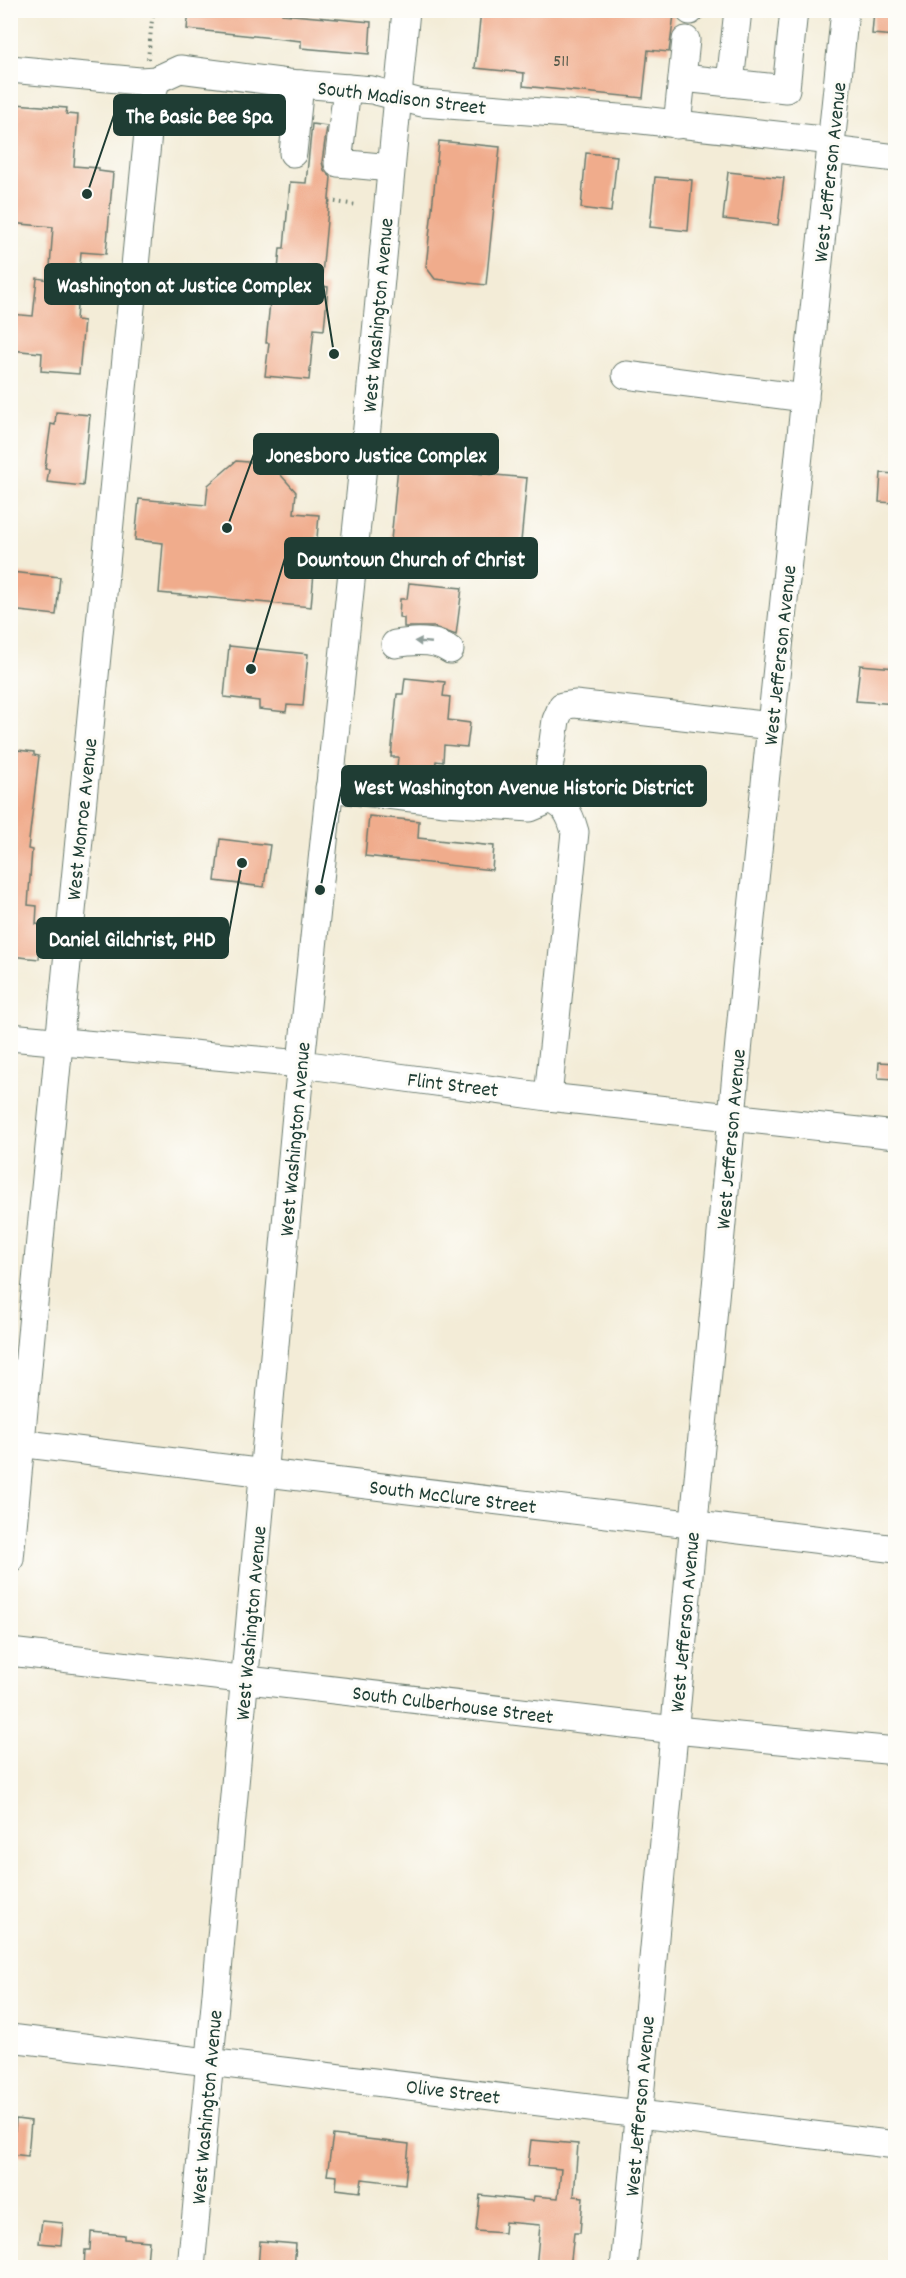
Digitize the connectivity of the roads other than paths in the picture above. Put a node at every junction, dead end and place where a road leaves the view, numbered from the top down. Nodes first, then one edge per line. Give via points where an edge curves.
1 (406, 10) edge
2 (738, 10) edge
3 (794, 10) edge
4 (845, 10) edge
5 (686, 40) dead end
6 (10, 69) edge
7 (151, 73) junction
8 (683, 78) junction
9 (730, 83) junction
10 (300, 84) junction
11 (346, 88) junction
12 (397, 98) junction
13 (677, 125) junction
14 (832, 146) junction
15 (293, 153) dead end
16 (896, 158) edge
17 (391, 168) junction
18 (626, 375) dead end
19 (805, 398) junction
20 (395, 644) dead end
21 (450, 650) dead end
22 (772, 726) junction
23 (329, 788) junction
24 (544, 795) junction
25 (10, 1037) edge
26 (58, 1042) junction
27 (301, 1064) junction
28 (548, 1097) junction
29 (732, 1117) junction
30 (896, 1135) edge
31 (16, 1443) edge
32 (263, 1474) junction
33 (693, 1523) junction
34 (896, 1549) edge
35 (10, 1559) edge
36 (10, 1652) edge
37 (245, 1679) junction
38 (675, 1730) junction
39 (896, 1751) edge
40 (10, 2038) edge
41 (210, 2062) junction
42 (639, 2113) junction
43 (896, 2145) edge
44 (191, 2268) edge
45 (624, 2268) edge

1 - 12 street, West Washington Avenue
2 - 9 street
3 - 9 street via 786,88
4 - 14 street, West Jefferson Avenue
5 - 8 street
6 - 7 street, South Madison Street via 140,81
7 - 10 street, South Madison Street via 180,69
7 - 26 street, West Monroe Avenue
8 - 9 street
8 - 13 street
10 - 11 street, South Madison Street
10 - 15 street
11 - 12 street, South Madison Street via 372,90
11 - 17 street via 338,163
12 - 13 street, South Madison Street
12 - 17 street, West Washington Avenue
13 - 14 street, South Madison Street
14 - 16 street, South Madison Street
14 - 19 street, West Jefferson Avenue
17 - 23 street, West Washington Avenue
18 - 19 street
19 - 22 street, West Jefferson Avenue
21 -> 20 street via 442,644
22 - 24 street via 575,704 562,706 556,720
22 - 29 street, West Jefferson Avenue
23 - 24 street via 530,808 542,803
23 - 27 street, West Washington Avenue
24 - 28 street via 570,814 575,832
25 - 26 street, Flint Street
26 - 27 street, Flint Street
26 - 31 street, West Monroe Avenue
27 - 28 street, Flint Street
27 - 32 street, West Washington Avenue
28 - 29 street, Flint Street
29 - 30 street, Flint Street
29 - 33 street, West Jefferson Avenue
31 - 32 street, South McClure Street
31 - 35 street, West Monroe Avenue
32 - 33 street, South McClure Street
32 - 37 street, West Washington Avenue
33 - 34 street, South McClure Street
33 - 38 street, West Jefferson Avenue
36 - 37 street, South Culberhouse Street
37 - 38 street, South Culberhouse Street
37 - 41 street, West Washington Avenue
38 - 39 street, South Culberhouse Street
38 - 42 street, West Jefferson Avenue
40 - 41 street, Olive Street
41 - 42 street, Olive Street
41 - 44 street, West Washington Avenue
42 - 43 street, Olive Street
42 - 45 street, West Jefferson Avenue

